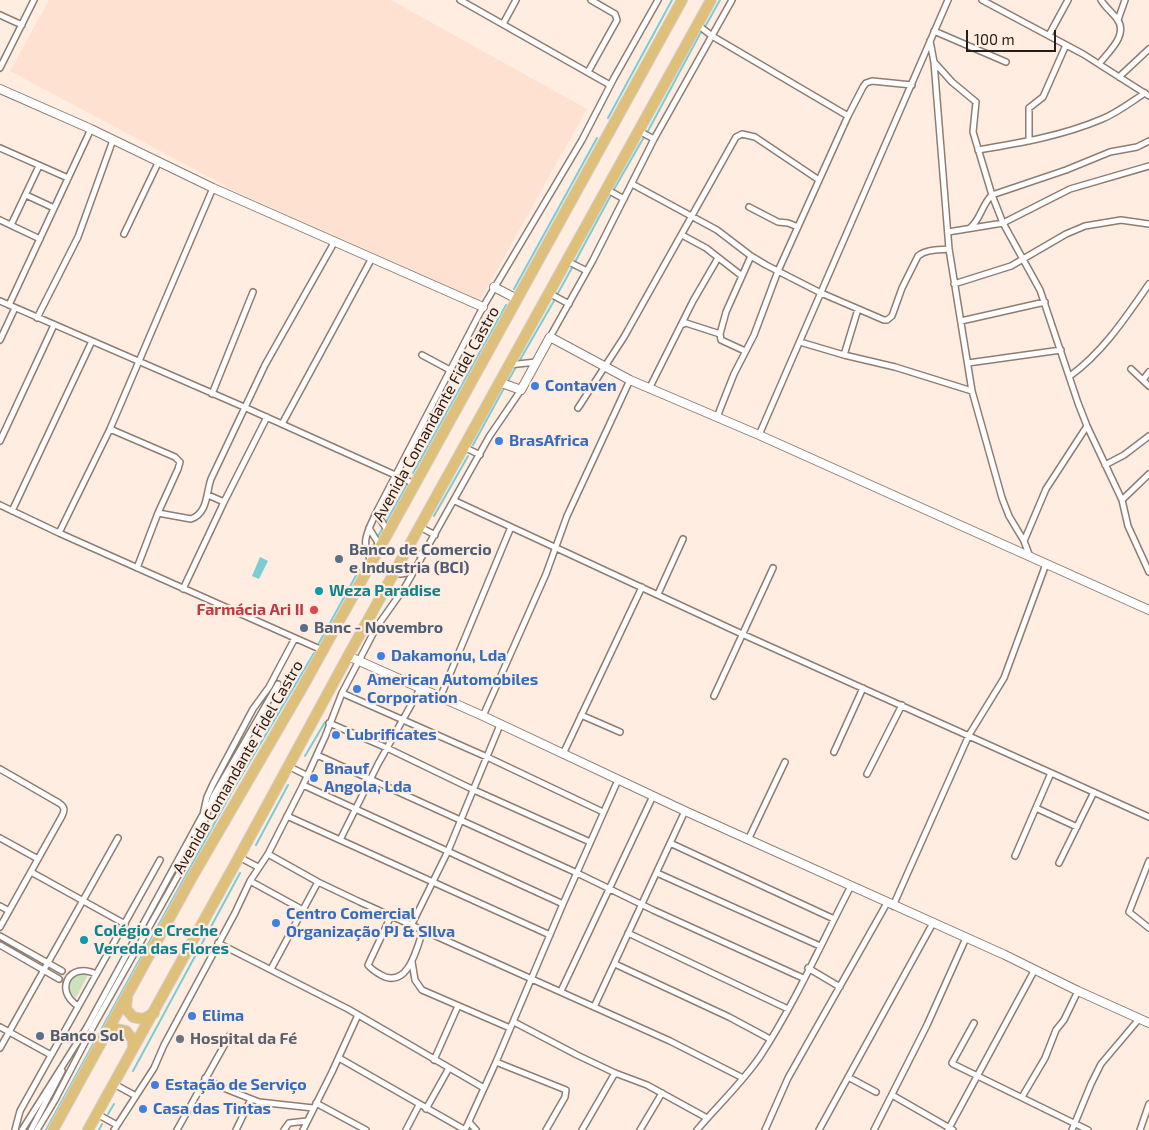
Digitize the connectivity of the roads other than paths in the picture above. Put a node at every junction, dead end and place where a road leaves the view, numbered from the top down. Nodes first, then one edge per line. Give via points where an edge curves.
1 (34, 0) edge
2 (460, 0) edge
3 (516, 0) edge
4 (591, 0) edge
5 (658, 0) edge
6 (682, 0) edge
7 (711, 0) edge
8 (732, 0) edge
9 (948, 0) edge
10 (982, 0) edge
11 (1068, 0) edge
12 (1101, 0) edge
13 (1125, 0) edge
14 (1121, 6) junction
15 (1107, 7) junction
16 (0, 15) edge
17 (1118, 20) junction
18 (503, 24) junction
19 (22, 25) junction
20 (698, 25) junction
21 (934, 31) junction
22 (1049, 35) junction
23 (712, 36) junction
24 (930, 41) junction
25 (1066, 44) junction
26 (1149, 49) edge
27 (934, 62) junction
28 (1006, 62) dead end
29 (1098, 64) junction
30 (0, 68) edge
31 (588, 72) junction
32 (1119, 77) junction
33 (610, 85) junction
34 (912, 85) junction
35 (0, 89) edge
36 (1147, 95) edge
37 (848, 116) junction
38 (91, 129) junction
39 (639, 131) junction
40 (654, 139) junction
41 (113, 140) junction
42 (1029, 140) junction
43 (1149, 141) edge
44 (0, 148) edge
45 (978, 150) junction
46 (159, 161) junction
47 (39, 166) junction
48 (1149, 166) edge
49 (68, 178) junction
50 (820, 180) junction
51 (632, 184) junction
52 (213, 188) junction
53 (606, 189) junction
54 (26, 195) junction
55 (992, 196) junction
56 (624, 199) junction
57 (749, 207) dead end
58 (54, 208) junction
59 (692, 217) junction
60 (0, 220) edge
61 (1003, 223) junction
62 (1149, 224) edge
63 (11, 225) junction
64 (798, 227) junction
65 (970, 229) junction
66 (948, 232) junction
67 (124, 234) dead end
68 (682, 235) junction
69 (40, 239) junction
70 (335, 242) junction
71 (949, 249) junction
72 (751, 256) junction
73 (372, 258) junction
74 (718, 258) junction
75 (567, 260) junction
76 (1024, 260) junction
77 (778, 271) junction
78 (587, 272) junction
79 (742, 276) junction
80 (954, 284) junction
81 (1149, 284) edge
82 (494, 287) junction
83 (253, 292) dead end
84 (549, 292) junction
85 (820, 294) junction
86 (517, 299) junction
87 (0, 301) edge
88 (1045, 302) junction
89 (568, 304) junction
90 (9, 305) junction
91 (483, 307) junction
92 (15, 308) junction
93 (858, 309) junction
94 (37, 318) junction
95 (961, 322) junction
96 (54, 325) junction
97 (682, 325) junction
98 (720, 334) junction
99 (550, 337) junction
100 (0, 340) edge
101 (92, 341) junction
102 (800, 342) junction
103 (1061, 350) junction
104 (745, 351) junction
105 (422, 355) dead end
106 (844, 355) junction
107 (138, 362) junction
108 (536, 362) junction
109 (968, 364) junction
110 (508, 365) junction
111 (605, 366) junction
112 (1131, 369) dead end
113 (450, 370) junction
114 (1149, 372) edge
115 (1070, 376) junction
116 (630, 380) junction
117 (1143, 380) junction
118 (499, 382) junction
119 (1149, 386) edge
120 (649, 389) junction
121 (521, 390) junction
122 (972, 391) junction
123 (212, 394) junction
124 (244, 407) junction
125 (578, 408) dead end
126 (267, 417) junction
127 (717, 417) junction
128 (282, 424) junction
129 (1087, 426) junction
130 (110, 429) junction
131 (759, 435) junction
132 (1149, 436) edge
133 (0, 441) edge
134 (464, 446) junction
135 (480, 455) junction
136 (1106, 465) junction
137 (1149, 474) edge
138 (396, 475) junction
139 (415, 484) junction
140 (208, 495) junction
141 (1122, 500) junction
142 (455, 501) junction
143 (224, 502) junction
144 (0, 505) edge
145 (12, 510) junction
146 (158, 513) junction
147 (376, 513) junction
148 (420, 526) junction
149 (511, 527) junction
150 (369, 528) junction
151 (388, 532) junction
152 (59, 533) junction
153 (435, 535) junction
154 (683, 539) dead end
155 (1024, 541) junction
156 (380, 546) junction
157 (555, 547) junction
158 (408, 548) junction
159 (1149, 554) edge
160 (422, 556) junction
161 (1030, 557) junction
162 (1143, 558) junction
163 (372, 562) junction
164 (1046, 564) junction
165 (417, 566) junction
166 (137, 568) junction
167 (773, 568) dead end
168 (1149, 572) edge
169 (394, 573) junction
170 (642, 588) junction
171 (183, 589) junction
172 (658, 594) junction
173 (1149, 610) edge
174 (742, 634) junction
175 (294, 638) junction
176 (322, 650) junction
177 (348, 656) junction
178 (359, 661) junction
179 (278, 684) dead end
180 (863, 688) junction
181 (420, 689) junction
182 (342, 693) junction
183 (714, 696) dead end
184 (440, 698) junction
185 (902, 705) junction
186 (581, 715) junction
187 (482, 716) junction
188 (403, 720) junction
189 (329, 723) junction
190 (500, 725) junction
191 (620, 732) dead end
192 (969, 735) junction
193 (387, 748) junction
194 (834, 752) dead end
195 (317, 755) junction
196 (562, 755) junction
197 (487, 757) junction
198 (785, 762) dead end
199 (288, 766) junction
200 (0, 769) edge
201 (1051, 772) junction
202 (867, 774) dead end
203 (308, 776) junction
204 (371, 780) junction
205 (618, 780) junction
206 (303, 785) junction
207 (474, 790) junction
208 (1094, 792) junction
209 (653, 796) junction
210 (1036, 808) junction
211 (356, 809) junction
212 (685, 811) junction
213 (603, 812) junction
214 (202, 816) junction
215 (287, 816) junction
216 (1149, 817) edge
217 (460, 820) junction
218 (1077, 827) junction
219 (0, 838) edge
220 (118, 838) dead end
221 (198, 840) junction
222 (340, 840) junction
223 (748, 840) junction
224 (590, 842) junction
225 (670, 843) junction
226 (448, 851) junction
227 (268, 854) junction
228 (1016, 856) dead end
229 (239, 858) junction
230 (38, 859) junction
231 (160, 860) dead end
232 (1149, 860) edge
233 (1059, 863) dead end
234 (258, 867) junction
235 (31, 872) junction
236 (577, 873) junction
237 (657, 873) junction
238 (250, 881) junction
239 (433, 881) junction
240 (318, 882) junction
241 (850, 886) junction
242 (608, 888) junction
243 (83, 901) junction
244 (563, 904) junction
245 (642, 905) junction
246 (890, 905) junction
247 (0, 906) edge
248 (303, 910) junction
249 (9, 911) junction
250 (392, 916) junction
251 (834, 919) junction
252 (933, 923) junction
253 (125, 924) junction
254 (412, 924) junction
255 (0, 927) edge
256 (1149, 928) edge
257 (423, 930) junction
258 (628, 932) junction
259 (550, 935) junction
260 (0, 936) edge
261 (966, 938) junction
262 (218, 943) junction
263 (0, 945) edge
264 (820, 946) junction
265 (412, 962) junction
266 (48, 963) junction
267 (615, 964) junction
268 (808, 968) junction
269 (271, 969) junction
270 (44, 970) junction
271 (1034, 970) junction
272 (62, 971) tunnel mouth
273 (96, 974) junction
274 (532, 978) junction
275 (803, 978) junction
276 (63, 981) junction
277 (840, 987) junction
278 (561, 991) junction
279 (1078, 991) junction
280 (127, 996) junction
281 (78, 1006) junction
282 (458, 1006) junction
283 (594, 1007) junction
284 (788, 1009) junction
285 (154, 1012) junction
286 (358, 1014) junction
287 (1139, 1018) junction
288 (514, 1022) junction
289 (1149, 1023) edge
290 (974, 1024) dead end
291 (0, 1027) edge
292 (510, 1028) junction
293 (9, 1032) junction
294 (230, 1035) dead end
295 (104, 1037) junction
296 (770, 1039) junction
297 (75, 1046) junction
298 (0, 1048) edge
299 (132, 1053) junction
300 (51, 1055) junction
301 (339, 1058) junction
302 (434, 1060) junction
303 (496, 1062) junction
304 (449, 1068) junction
305 (615, 1073) junction
306 (976, 1076) junction
307 (848, 1077) junction
308 (205, 1078) junction
309 (743, 1078) junction
310 (114, 1084) junction
311 (484, 1088) junction
312 (876, 1092) dead end
313 (662, 1093) junction
314 (892, 1095) junction
315 (136, 1096) junction
316 (1022, 1098) junction
317 (251, 1099) junction
318 (1149, 1104) edge
319 (315, 1105) junction
320 (419, 1105) junction
321 (426, 1108) junction
322 (97, 1114) junction
323 (707, 1118) junction
324 (307, 1121) junction
325 (469, 1122) junction
326 (1075, 1123) junction
327 (1142, 1123) junction
328 (1149, 1124) edge
329 (116, 1128) edge
330 (950, 1129) edge
331 (15, 1130) edge
332 (22, 1130) edge
333 (31, 1130) edge
334 (38, 1130) edge
335 (53, 1130) edge
336 (88, 1130) edge
337 (177, 1130) edge
338 (236, 1130) edge
339 (284, 1130) edge
340 (303, 1130) edge
341 (366, 1130) edge
342 (406, 1130) edge
343 (476, 1130) edge
344 (546, 1130) edge
345 (582, 1130) edge
346 (640, 1130) edge
347 (697, 1130) edge
348 (765, 1130) edge
349 (819, 1130) edge
350 (874, 1130) edge
351 (1072, 1130) edge
352 (1088, 1130) edge
353 (1140, 1130) edge

1 - 19 street
2 - 18 street
3 - 18 street
4 - 31 street via 616,14 617,20
5 - 33 street
6 - 86 highway, Avenida Comandante Fidel Castro
7 - 20 highway
8 - 23 street
9 - 21 street
10 - 22 street
11 - 22 street
12 - 15 street
13 - 14 street
14 - 15 street
14 - 17 street
15 - 17 street
16 - 19 street
17 - 29 street via 1118,39
18 - 31 street
19 - 30 street
20 - 23 street
20 - 39 highway
21 - 24 street
21 - 28 street
22 - 25 street
23 - 37 street
23 - 40 street
24 - 27 street
24 - 34 street
25 - 29 street
25 - 42 street via 1043,96 1029,108
26 - 32 street
27 - 45 street via 976,102 973,132
27 - 66 street
29 - 32 street
31 - 33 street
32 - 36 street
33 - 82 street via 582,140
34 - 37 street via 869,81
34 - 85 street
35 - 38 street
36 - 42 street via 1103,119 1056,135
37 - 50 street
38 - 41 street
38 - 49 street
39 - 40 street
39 - 53 highway
40 - 51 street
41 - 46 street
41 - 94 street via 78,238
42 - 45 street
43 - 55 street via 1137,147 1110,152
44 - 47 street
45 - 55 street
46 - 52 street
46 - 67 street
47 - 49 street
47 - 54 street
48 - 61 street via 1070,189
49 - 58 street
50 - 59 street via 755,137 739,135
50 - 64 street
51 - 56 street
51 - 59 street
52 - 70 street
52 - 107 street
53 - 56 street
53 - 75 highway
54 - 58 street
54 - 63 street
55 - 61 street
55 - 65 street
56 - 78 street
57 - 64 street via 778,222
58 - 69 street
59 - 68 street
59 - 72 street via 717,230
60 - 63 street
61 - 65 street
61 - 76 street
62 - 76 street via 1122,220 1085,226
63 - 69 street
64 - 77 street
65 - 66 street
66 - 71 street
68 - 74 street
68 - 111 street
69 - 90 street
70 - 73 street
70 - 124 street
71 - 80 street
71 - 93 street via 927,251 918,256 892,316 887,320
72 - 77 street
72 - 79 street
73 - 91 street
73 - 128 street
74 - 79 street
74 - 97 street
75 - 78 street
75 - 84 highway
76 - 80 street
76 - 88 street
77 - 85 street
77 - 104 street
78 - 89 street
79 - 98 street
80 - 95 street
81 - 115 street via 1098,352
82 - 86 street
82 - 91 street
83 - 123 street
84 - 89 street
84 - 110 highway
85 - 93 street
85 - 102 street
86 - 139 highway, Avenida Comandante Fidel Castro
87 - 90 street
88 - 95 street
88 - 103 street
89 - 99 street
90 - 92 street
91 - 113 street
92 - 94 street
92 - 100 street
93 - 106 street
94 - 96 street
95 - 109 street
96 - 101 street
96 - 133 street
97 - 98 street via 686,323
97 - 120 street
98 - 104 street via 721,340
99 - 108 street
99 - 111 street
101 - 107 street
101 - 145 street
102 - 106 street
102 - 131 street
103 - 109 street
103 - 115 street
104 - 127 street
105 - 113 street
106 - 122 street via 895,366
107 - 123 street
107 - 130 street
108 - 110 street
108 - 121 street
109 - 122 street
110 - 118 highway
111 - 116 street
111 - 125 street
112 - 117 street
113 - 138 street
114 - 117 street
115 - 129 street
116 - 120 street
116 - 157 street
117 - 119 street
118 - 121 street
118 - 134 highway
120 - 127 street
121 - 135 street
122 - 155 street via 1002,498
123 - 124 street
124 - 126 street
124 - 140 street via 211,479
126 - 128 street
126 - 143 street
127 - 131 street
128 - 138 street
129 - 136 street
129 - 155 street via 1046,489
130 - 146 street via 178,459 178,469
130 - 152 street
131 - 161 street
132 - 136 street
134 - 135 street
134 - 148 highway
135 - 142 street
136 - 141 street
137 - 141 street
138 - 139 street
138 - 147 street
139 - 151 highway, Avenida Comandante Fidel Castro
140 - 143 street
140 - 146 street via 200,514 194,518
141 - 162 street via 1128,526
142 - 149 street
142 - 153 street
143 - 171 street
144 - 145 street
145 - 152 street
146 - 166 street
147 - 150 street
147 - 151 street
148 - 153 street
148 - 158 highway
149 - 157 street
149 - 184 street
150 - 156 street
150 - 163 street via 364,545
151 - 156 highway, Avenida Comandante Fidel Castro
152 - 166 street
153 - 160 street
154 - 172 street
155 - 161 street
156 - 163 highway, Avenida Comandante Fidel Castro
157 - 170 street
157 - 187 street
158 - 160 street
158 - 169 highway
159 - 162 street
160 - 165 street
161 - 164 street
162 - 168 street
163 - 176 highway, Avenida Comandante Fidel Castro
164 - 173 street
164 - 192 street via 1004,678
165 - 169 street via 408,573
165 - 178 street via 376,628
166 - 171 street
167 - 174 street
169 - 177 highway
170 - 172 street
170 - 186 street
171 - 175 street
172 - 174 street
174 - 180 street
174 - 183 street
175 - 176 street
175 - 214 street via 217,775
176 - 280 highway, Avenida Comandante Fidel Castro
177 - 178 street
177 - 199 highway
178 - 181 street
178 - 182 street
179 - 221 street via 213,797
180 - 185 street
180 - 194 street
181 - 184 street
181 - 188 street
182 - 188 street
182 - 189 street
184 - 187 street
185 - 192 street
185 - 202 street
186 - 191 street
186 - 196 street
187 - 190 street
188 - 193 street
188 - 197 street
189 - 193 street
189 - 195 street
190 - 196 street
190 - 197 street
192 - 201 street
192 - 246 street
193 - 204 street
193 - 207 street
195 - 203 street
195 - 204 street
196 - 205 street
197 - 207 street
197 - 213 street
198 - 223 street
199 - 203 street
199 - 229 highway
200 - 230 street via 63,806 62,816
201 - 208 street
201 - 210 street
203 - 206 street
204 - 211 street
204 - 217 street
205 - 209 street
205 - 213 street
206 - 211 street
206 - 215 street
207 - 217 street
207 - 224 street
208 - 216 street
208 - 218 street
209 - 212 street
209 - 242 street
210 - 218 street
210 - 228 street
211 - 222 street
211 - 226 street
212 - 223 street
212 - 225 street
213 - 224 street
214 - 221 street
214 - 297 street
215 - 222 street
215 - 227 street
217 - 226 street
217 - 236 street
218 - 233 street
219 - 230 street
220 - 243 street
221 - 334 street
222 - 239 street
223 - 241 street
224 - 236 street
225 - 237 street
225 - 251 street
226 - 239 street
226 - 244 street
227 - 234 street
227 - 240 street
229 - 234 street
229 - 285 highway
230 - 235 street
231 - 253 street
232 - 256 street via 1129,912
234 - 238 street
235 - 243 street
235 - 249 street
236 - 242 street
236 - 244 street
237 - 245 street
237 - 264 street
238 - 248 street
238 - 262 street
239 - 254 street
239 - 259 street
240 - 248 street
240 - 250 street
241 - 246 street
241 - 251 street
242 - 245 street
242 - 278 street
243 - 253 street
243 - 266 street
244 - 259 street
245 - 258 street
245 - 275 street
246 - 252 street
246 - 277 street
247 - 249 street
248 - 269 street
249 - 255 street
250 - 254 street
250 - 265 street via 368,965 392,979
251 - 264 street
252 - 261 street
252 - 307 street
253 - 273 street
254 - 257 street
257 - 265 street
257 - 274 street
258 - 267 street
258 - 284 street
259 - 274 street
260 - 266 street
261 - 271 street
261 - 314 street
262 - 269 street
262 - 315 street via 154,1068
263 - 270 street
264 - 268 street
265 - 282 street via 415,980 422,990
266 - 270 street
266 - 272 street
267 - 283 street
267 - 296 street
268 - 275 street
268 - 277 street
269 - 286 street
270 - 276 street
270 - 293 street
271 - 279 street
271 - 306 street
273 - 276 street via 82,970
273 - 281 street
274 - 278 street
274 - 288 street
275 - 284 street
276 - 281 street via 69,998
277 - 348 street via 784,1086
278 - 283 street
279 - 287 street
279 - 316 street
280 - 285 highway via 126,1006 133,1017 146,1018
280 - 295 highway, Avenida Comandante Fidel Castro
281 - 300 street
282 - 292 street
282 - 302 street
283 - 309 street
284 - 296 street
285 - 299 highway
286 - 301 street
286 - 302 street
287 - 289 street
287 - 326 street via 1101,1064
288 - 292 street
288 - 305 street
290 - 306 street via 952,1064
291 - 293 street
292 - 303 street
293 - 298 street
293 - 300 street
294 - 308 street
295 - 299 highway via 114,1029 126,1031 133,1040
295 - 335 highway, Avenida Comandante Fidel Castro
296 - 309 street
297 - 332 street
297 - 333 street
299 - 310 highway
300 - 331 street via 17,1116
301 - 319 street
301 - 320 street
302 - 304 street
303 - 311 street
303 - 344 street via 566,1090
304 - 311 street
304 - 321 street
305 - 313 street
305 - 345 street
306 - 316 street
306 - 330 street
307 - 312 street
307 - 349 street
308 - 317 street
308 - 337 street
309 - 323 street
310 - 315 street
310 - 322 highway
311 - 325 street
313 - 323 street
313 - 346 street
314 - 330 street
314 - 350 street
315 - 329 street
316 - 326 street
317 - 319 street
317 - 338 street
318 - 327 street
319 - 324 street
319 - 341 street
320 - 321 street
320 - 342 street
321 - 325 street via 465,1130
322 - 329 street
322 - 336 highway
323 - 347 street
324 - 339 street via 289,1123
324 - 340 street
325 - 343 street
326 - 351 street
326 - 352 street
327 - 328 street
327 - 353 street

